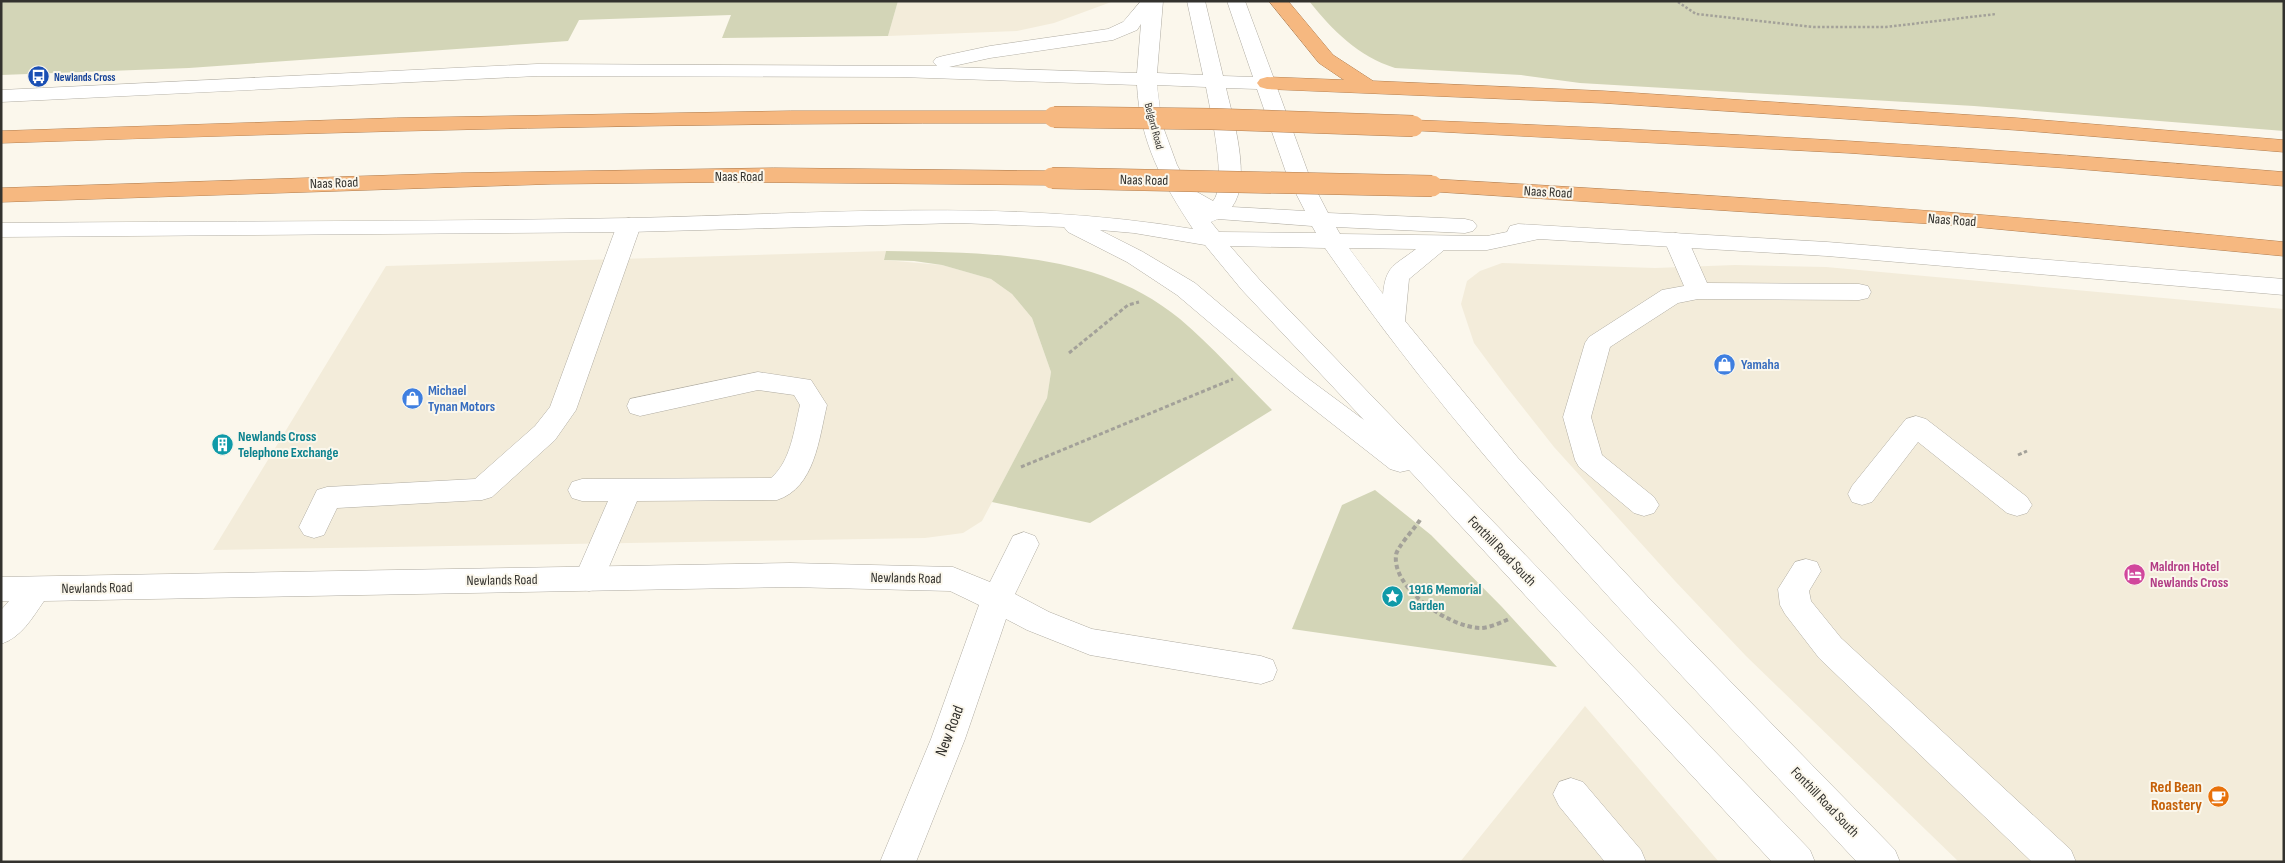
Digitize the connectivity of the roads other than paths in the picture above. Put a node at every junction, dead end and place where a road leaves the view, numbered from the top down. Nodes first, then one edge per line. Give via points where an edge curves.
1 (1152, 1) edge
2 (1196, 1) edge
3 (1236, 1) edge
4 (1278, 1) edge
5 (900, 71) junction
6 (1145, 80) junction
7 (1216, 82) junction
8 (1266, 83) junction
9 (1369, 87) junction
10 (1, 96) edge
11 (1, 137) edge
12 (2284, 146) edge
13 (2284, 179) edge
14 (1, 195) edge
15 (1319, 218) junction
16 (1064, 220) junction
17 (1208, 223) junction
18 (629, 225) junction
19 (1, 230) edge
20 (1536, 232) junction
21 (1676, 240) junction
22 (1332, 241) junction
23 (1438, 242) junction
24 (2284, 249) edge
25 (2284, 287) edge
26 (1698, 291) junction
27 (1859, 292) dead end
28 (1392, 322) junction
29 (640, 406) dead end
30 (582, 490) dead end
31 (627, 490) junction
32 (1862, 494) dead end
33 (1644, 505) dead end
34 (2017, 505) dead end
35 (1460, 508) junction
36 (314, 527) dead end
37 (1024, 544) dead end
38 (1806, 571) dead end
39 (589, 579) junction
40 (1, 589) edge
41 (35, 589) junction
42 (997, 599) junction
43 (1, 631) edge
44 (1261, 670) dead end
45 (1571, 794) dead end
46 (898, 862) edge
47 (1628, 862) edge
48 (1797, 862) edge
49 (1882, 862) edge
50 (2058, 862) edge

1 - 5 main road via 1130,26 1112,34 990,52
1 - 6 main road, Belgard Road
2 - 7 main road
3 - 8 main road
4 - 9 highway via 1326,59
5 - 6 main road
5 - 10 main road via 537,70
6 - 7 main road
6 - 17 main road, Belgard Road via 1147,109 1155,139 1180,192
7 - 8 main road
7 - 17 main road via 1230,178 1229,196
8 - 9 highway
8 - 15 main road via 1300,178
9 - 12 highway via 1622,98 2016,124
11 - 13 highway, bridge via 865,115 1212,119 1617,133 2037,159
14 - 24 highway, Naas Road, bridge via 219,186 745,175 1432,186 2140,233
15 - 17 main road via 1237,215
15 - 20 main road
15 - 22 main road, Fonthill Road South
16 - 17 main road via 1134,226
16 - 18 main road via 958,216
16 - 35 main road via 1186,288 1273,362
17 - 22 main road
17 - 35 main road, Fonthill Road South via 1252,288 1321,356
18 - 19 main road
18 - 36 main road via 562,410 545,433 482,490 327,498
20 - 21 main road
20 - 23 main road via 1486,243
21 - 25 main road via 1827,249
21 - 26 main road
22 - 23 main road
22 - 28 main road, Fonthill Road South
23 - 28 main road via 1396,276
26 - 27 main road
26 - 33 main road via 1671,296 1598,343 1577,417 1589,460
28 - 49 main road, Fonthill Road South via 1508,465 1637,606
29 - 31 main road via 758,381 802,388 814,405 800,458 790,478 776,489
30 - 31 main road
31 - 39 main road
32 - 34 main road via 1916,426
35 - 48 main road, Fonthill Road South
37 - 42 main road, New Road
38 - 50 main road via 1793,589 1796,605 1830,648
39 - 41 main road, Newlands Road
39 - 42 main road, Newlands Road via 790,575 953,579
40 - 41 main road, Newlands Road
41 - 43 main road via 18,614
42 - 44 main road, Newlands Road via 1038,621 1090,642
42 - 46 main road, New Road via 948,739
45 - 47 main road

